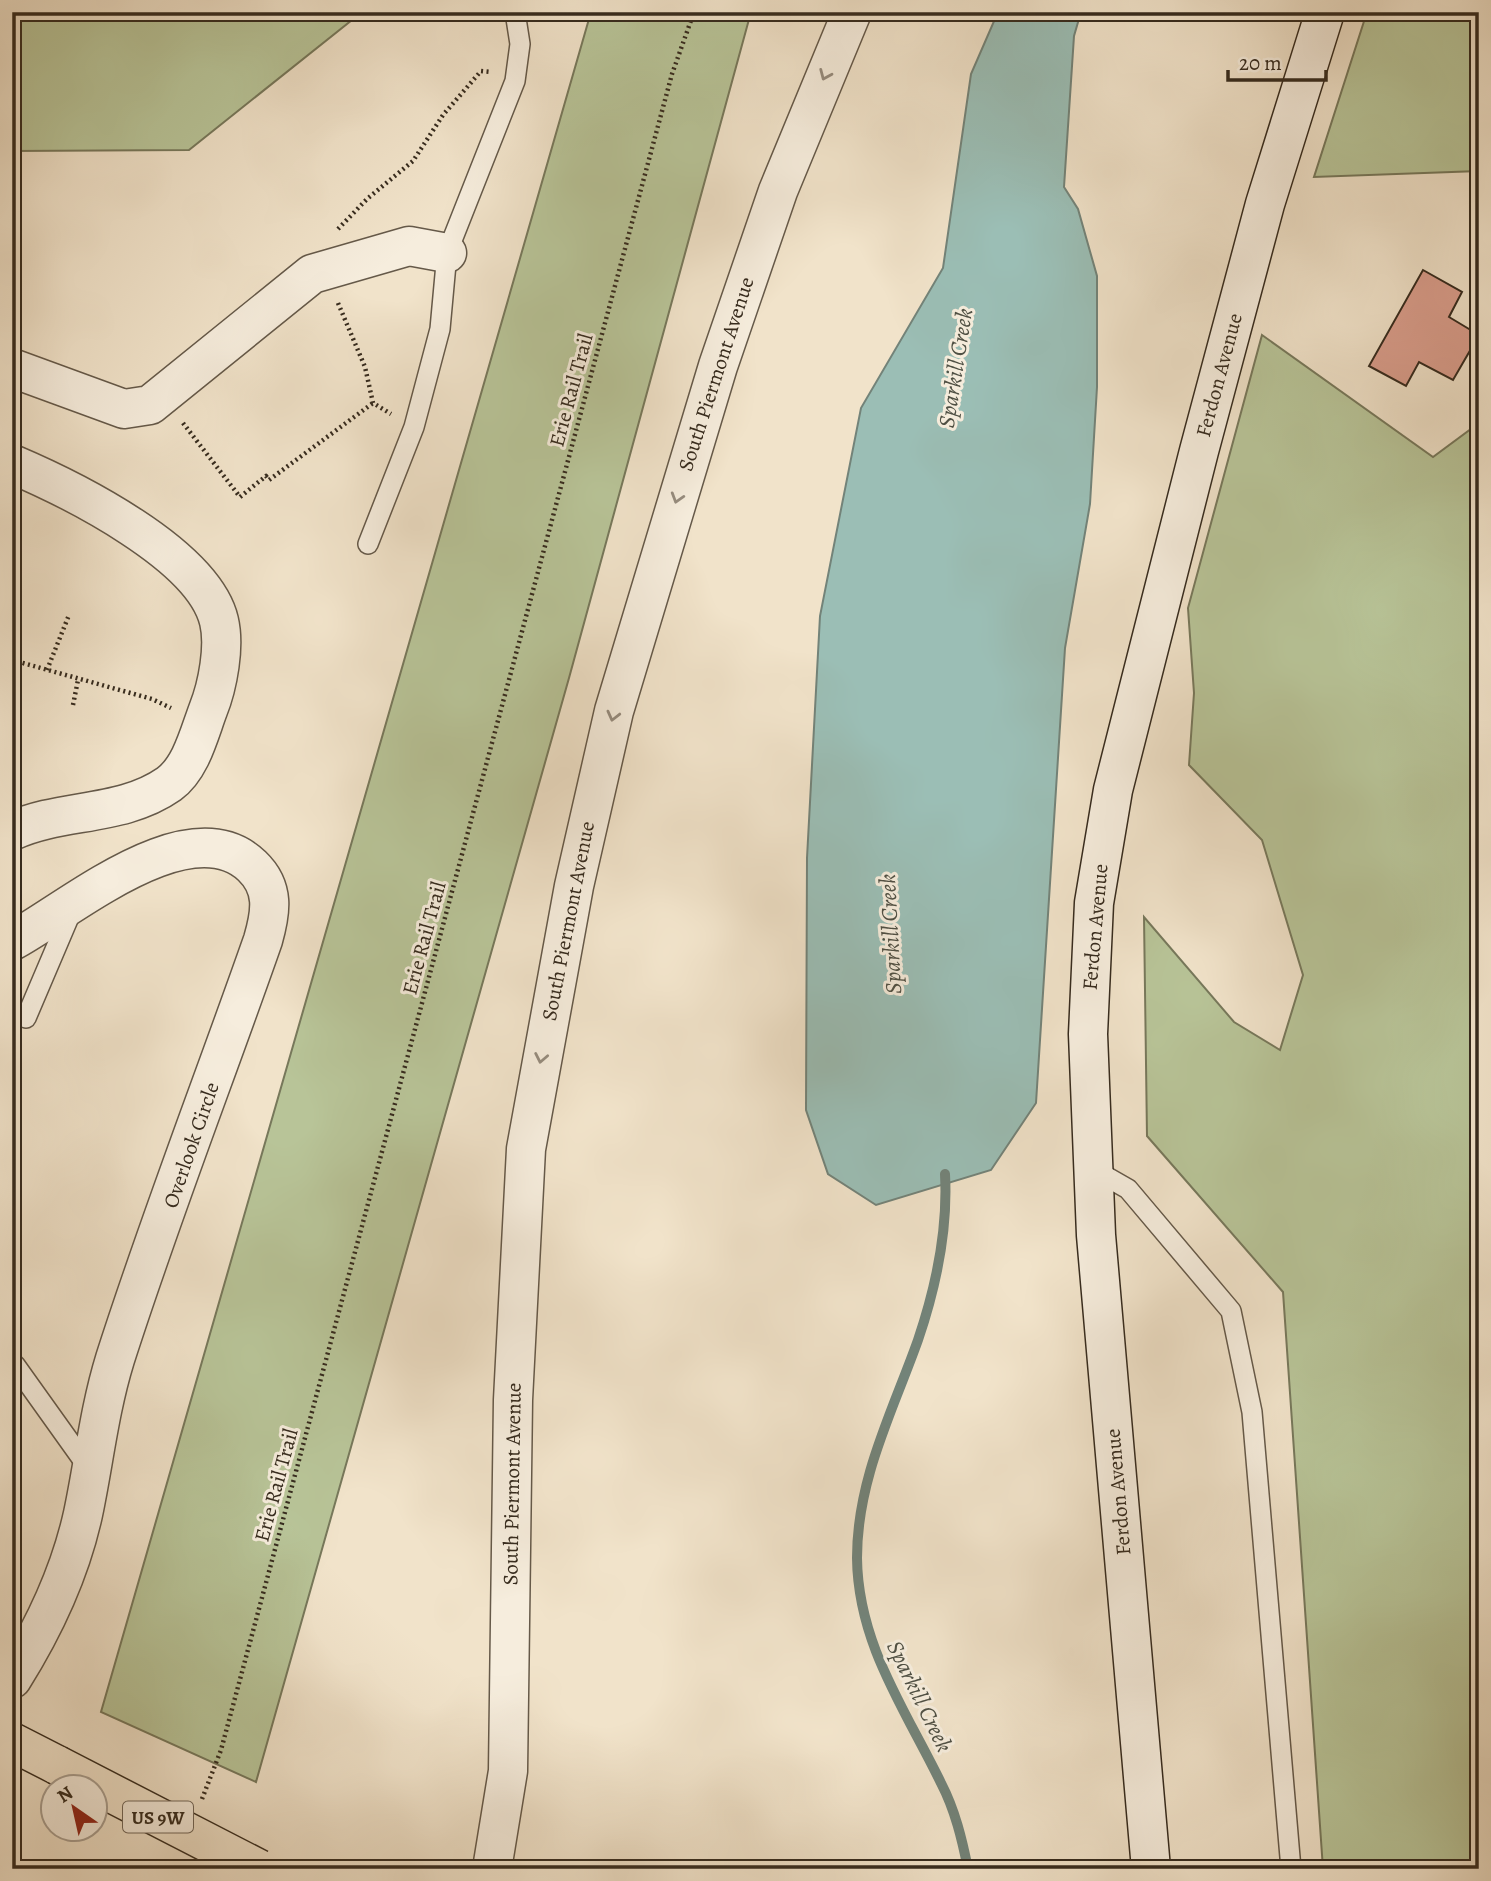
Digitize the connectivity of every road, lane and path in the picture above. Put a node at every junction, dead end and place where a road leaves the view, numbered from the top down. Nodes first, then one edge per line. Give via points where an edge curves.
1 (515, 12) edge
2 (694, 12) edge
3 (852, 12) edge
4 (1325, 12) edge
5 (495, 73) dead end
6 (345, 222) dead end
7 (447, 253) junction
8 (335, 295) dead end
9 (12, 368) edge
10 (373, 403) junction
11 (392, 414) dead end
12 (189, 431) dead end
13 (12, 464) edge
14 (368, 544) dead end
15 (69, 615) dead end
16 (12, 660) edge
17 (47, 670) junction
18 (78, 680) junction
19 (152, 699) dead end
20 (73, 705) dead end
21 (12, 831) edge
22 (77, 901) junction
23 (12, 941) edge
24 (26, 1018) dead end
25 (1093, 1169) junction
26 (15, 1365) dead end
27 (90, 1471) junction
28 (17, 1657) edge
29 (12, 1742) edge
30 (198, 1810) dead end
31 (259, 1869) edge
32 (492, 1869) edge
33 (1151, 1869) edge
34 (1291, 1869) edge

1 - 7 lane via 520,44 515,81
2 - 30 path, Erie Rail Trail via 672,74 228,1724
3 -> 32 street, South Piermont Avenue via 778,191 714,379 614,710 569,913 526,1149 513,1400 508,1771
4 - 25 street, Ferdon Avenue via 1265,204 1113,790 1089,959
5 - 6 path via 481,71 443,115 413,161
7 - 9 street via 409,246 312,274 150,405 124,409
7 - 14 lane via 440,329 418,415
8 - 10 path via 365,367
10 - 11 path
10 - 12 path via 269,480 266,476 240,496
13 - 21 street via 56,483 155,542 201,586 219,620 220,648 212,700 189,760 170,783 126,805
15 - 17 path
16 - 17 path
17 - 18 path
18 - 19 path
18 - 20 path
22 - 23 street, Overlook Circle
22 - 24 lane
22 - 27 street, Overlook Circle via 127,869 204,849 236,855 249,863 260,874 270,900 263,940 116,1357
25 - 33 street, Ferdon Avenue
25 - 34 lane via 1135,1197 1231,1311 1252,1412
26 - 27 lane
27 - 28 street, Overlook Circle via 55,1599
29 - 31 main road, US 9W, bridge

